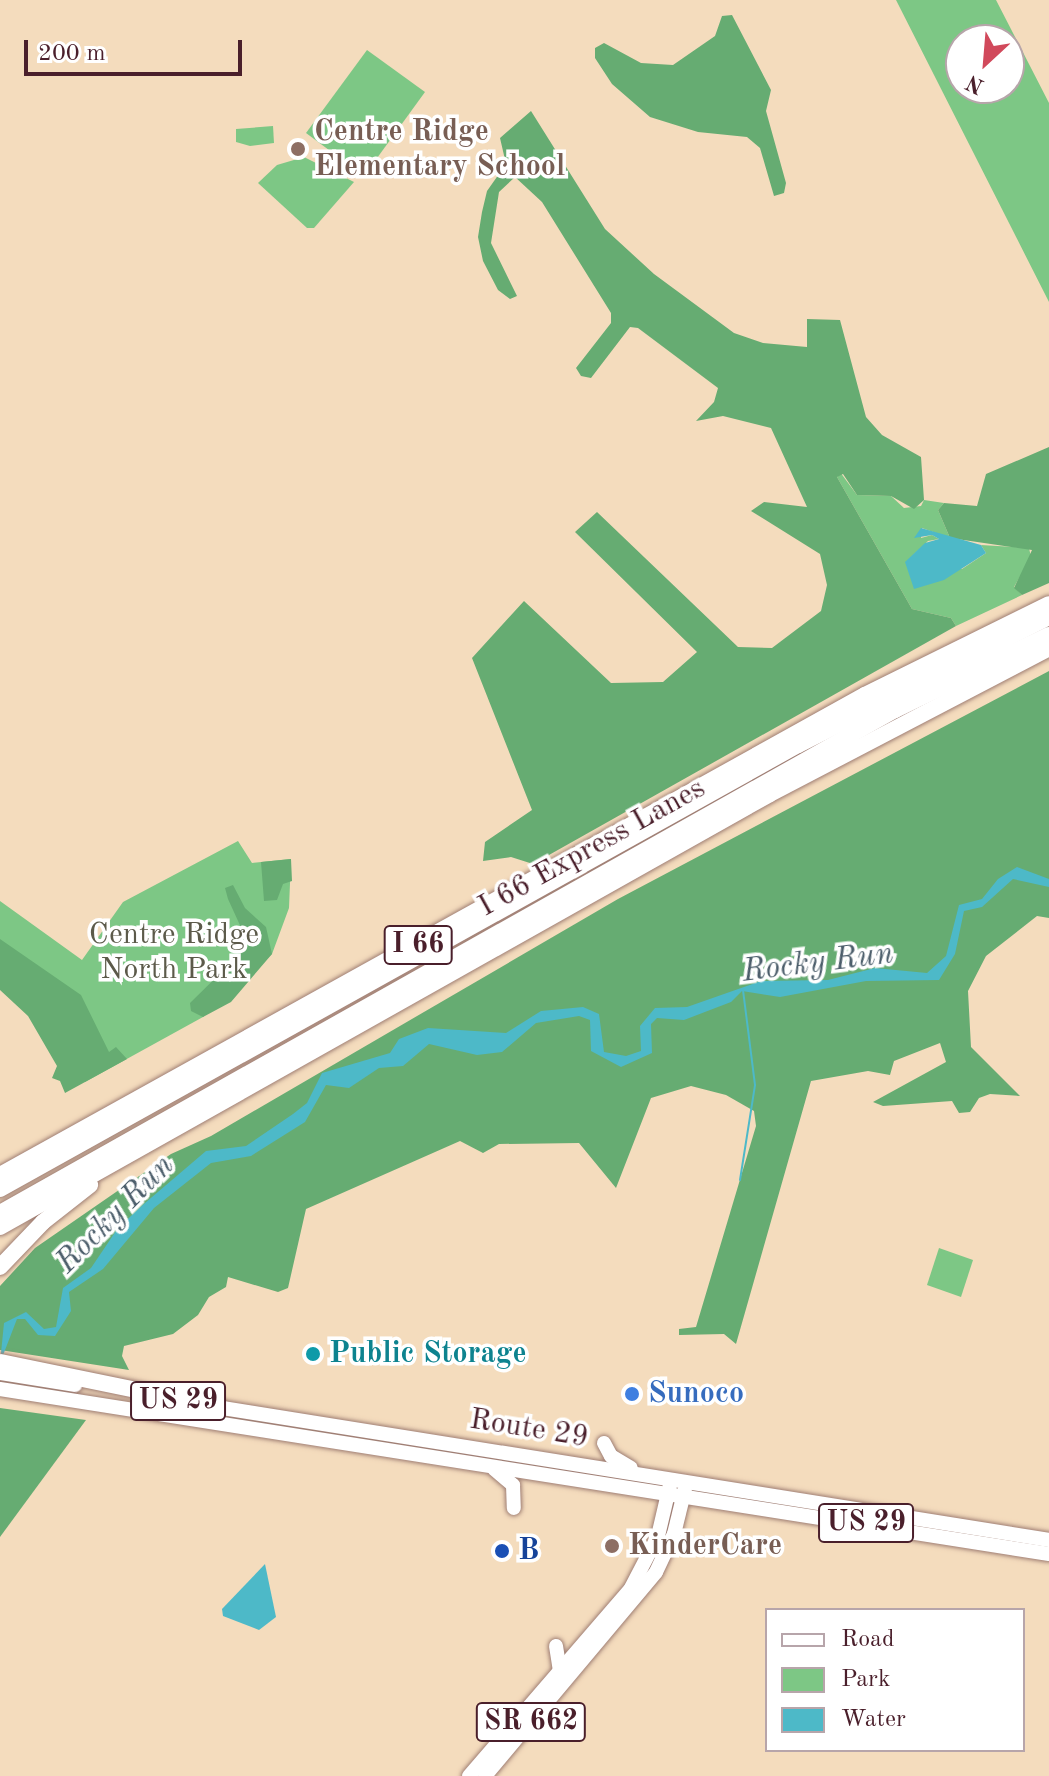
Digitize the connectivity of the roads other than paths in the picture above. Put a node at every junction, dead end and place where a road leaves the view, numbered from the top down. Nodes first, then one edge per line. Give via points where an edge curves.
1 (1049, 604) edge
2 (1049, 617) edge
3 (1049, 635) edge
4 (1049, 648) edge
5 (181, 1124) junction
6 (0, 1175) edge
7 (0, 1189) edge
8 (0, 1213) edge
9 (0, 1227) edge
10 (0, 1267) edge
11 (0, 1362) edge
12 (27, 1372) junction
13 (0, 1373) edge
14 (0, 1389) edge
15 (220, 1407) joint
16 (575, 1463) junction
17 (490, 1467) junction
18 (642, 1473) junction
19 (671, 1478) junction
20 (687, 1481) junction
21 (676, 1495) junction
22 (514, 1508) dead end
23 (1049, 1540) edge
24 (1049, 1554) edge
25 (556, 1646) dead end
26 (560, 1671) junction
27 (469, 1776) edge
28 (485, 1776) edge

1 - 6 highway, I 66 via 865,695
2 - 7 highway, I 66 Express Lanes via 798,745
3 - 8 highway, I 66 Express Lanes via 895,710
4 - 5 highway, I 66 via 887,730
5 - 9 highway, I 66
5 - 10 highway via 81,1192
11 - 12 highway
12 - 13 main road
12 - 15 highway
14 - 17 main road, Route 29 / US 29
15 - 16 main road, Route 29 / US 29
16 - 18 main road, Route 29 / US 29
16 - 18 main road via 597,1456 604,1443 611,1456
17 - 21 main road, Route 29 / US 29
17 - 22 main road via 513,1485
18 - 19 main road, Route 29 / US 29
19 - 20 main road, Route 29 / US 29
19 - 21 main road, SR 662
20 - 21 main road, SR 662
20 - 23 main road, Route 29 / US 29
21 - 24 main road, Route 29 / US 29
21 - 26 main road, SR 662 via 646,1564
21 - 28 main road, SR 662 via 665,1555 642,1592
25 - 26 main road
26 - 27 main road, SR 662

